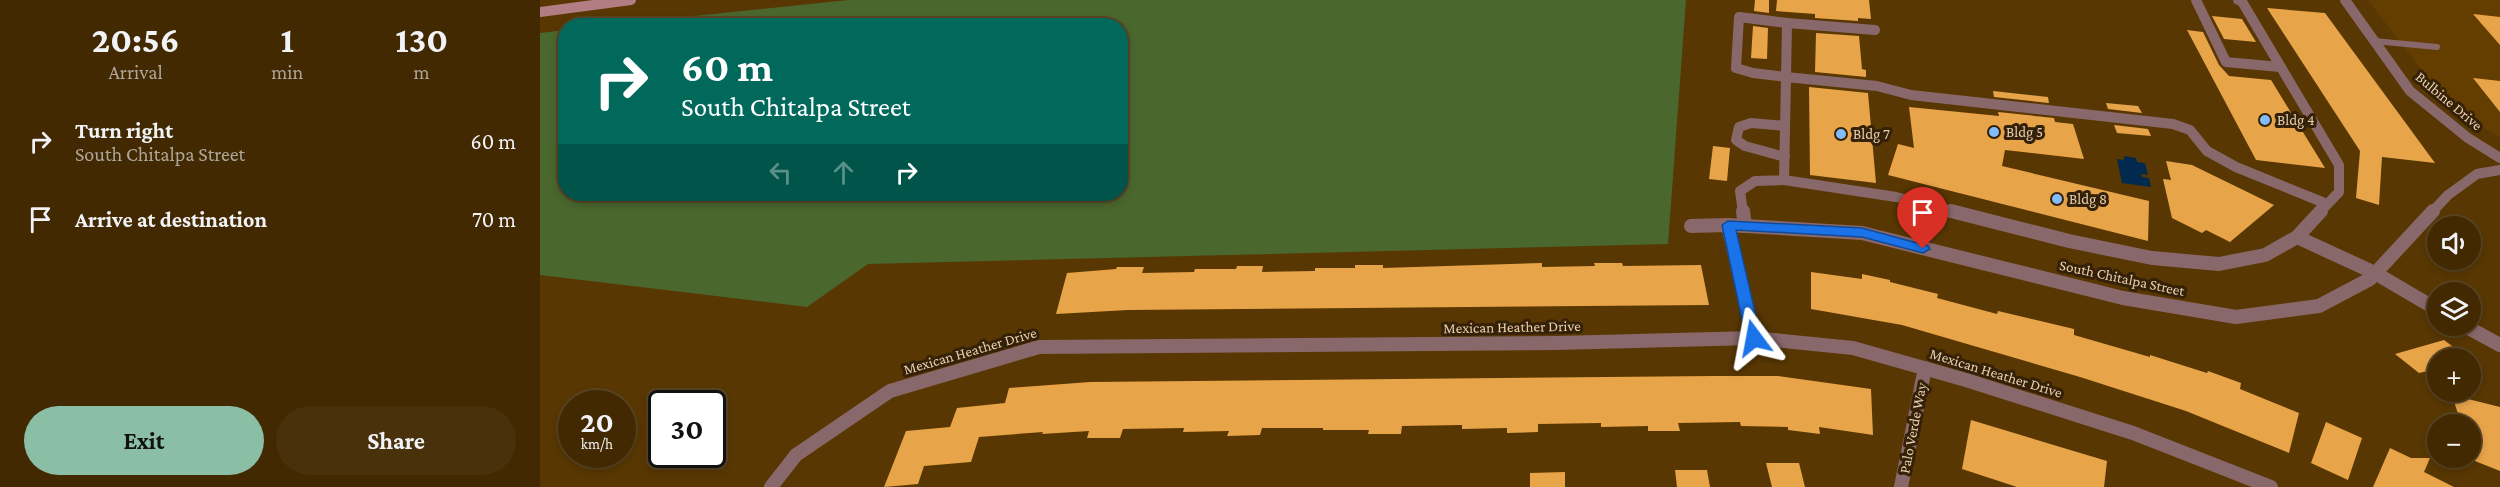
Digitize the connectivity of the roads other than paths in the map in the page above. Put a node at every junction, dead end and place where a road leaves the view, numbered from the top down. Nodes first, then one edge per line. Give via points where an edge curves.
1 (631, 0) edge
2 (2196, 0) edge
3 (2238, 0) edge
4 (2346, 0) edge
5 (540, 12) edge
6 (1787, 23) junction
7 (1875, 30) dead end
8 (2374, 41) junction
9 (2437, 47) dead end
10 (2280, 67) junction
11 (1786, 77) junction
12 (1785, 126) junction
13 (1785, 157) junction
14 (2500, 158) edge
15 (2500, 170) edge
16 (1784, 180) junction
17 (2327, 204) junction
18 (1728, 225) junction
19 (1691, 226) dead end
20 (1745, 226) junction
21 (2297, 237) junction
22 (2375, 273) junction
23 (2427, 304) edge
24 (2481, 335) edge
25 (1754, 338) junction
26 (2500, 345) edge
27 (1925, 369) junction
28 (771, 487) edge
29 (1901, 487) edge
30 (2271, 487) edge

1 - 5 main road
2 - 10 street via 2226,62
3 - 10 street
4 - 8 street, Bulbine Drive
6 - 7 street
6 - 11 street
6 - 11 street via 1739,17 1736,68
8 - 9 lane
8 - 14 street, Bulbine Drive via 2410,91 2468,138
10 - 17 street via 2339,165 2339,192
11 - 12 street
11 - 17 street via 2173,124 2190,130 2206,151
12 - 13 street
12 - 13 street via 1751,123 1739,127 1736,140
13 - 16 street
15 - 22 street, South Chitalpa Street via 2477,174 2448,195
16 - 20 street via 1755,181 1740,191
16 - 21 street via 1896,197 2152,258 2219,264 2265,255
17 - 21 street
18 - 19 street, South Chitalpa Street
18 - 20 street, South Chitalpa Street
18 - 25 street
20 - 22 street, South Chitalpa Street via 1862,232 2123,298 2236,317 2319,306
21 - 22 street
22 - 23 street
24 - 26 street
25 - 27 street, Mexican Heather Drive via 1853,348
25 - 28 street, Mexican Heather Drive via 1039,347 890,391 796,455
27 - 29 street, Palo Verde Way
27 - 30 street, Mexican Heather Drive via 2133,433

